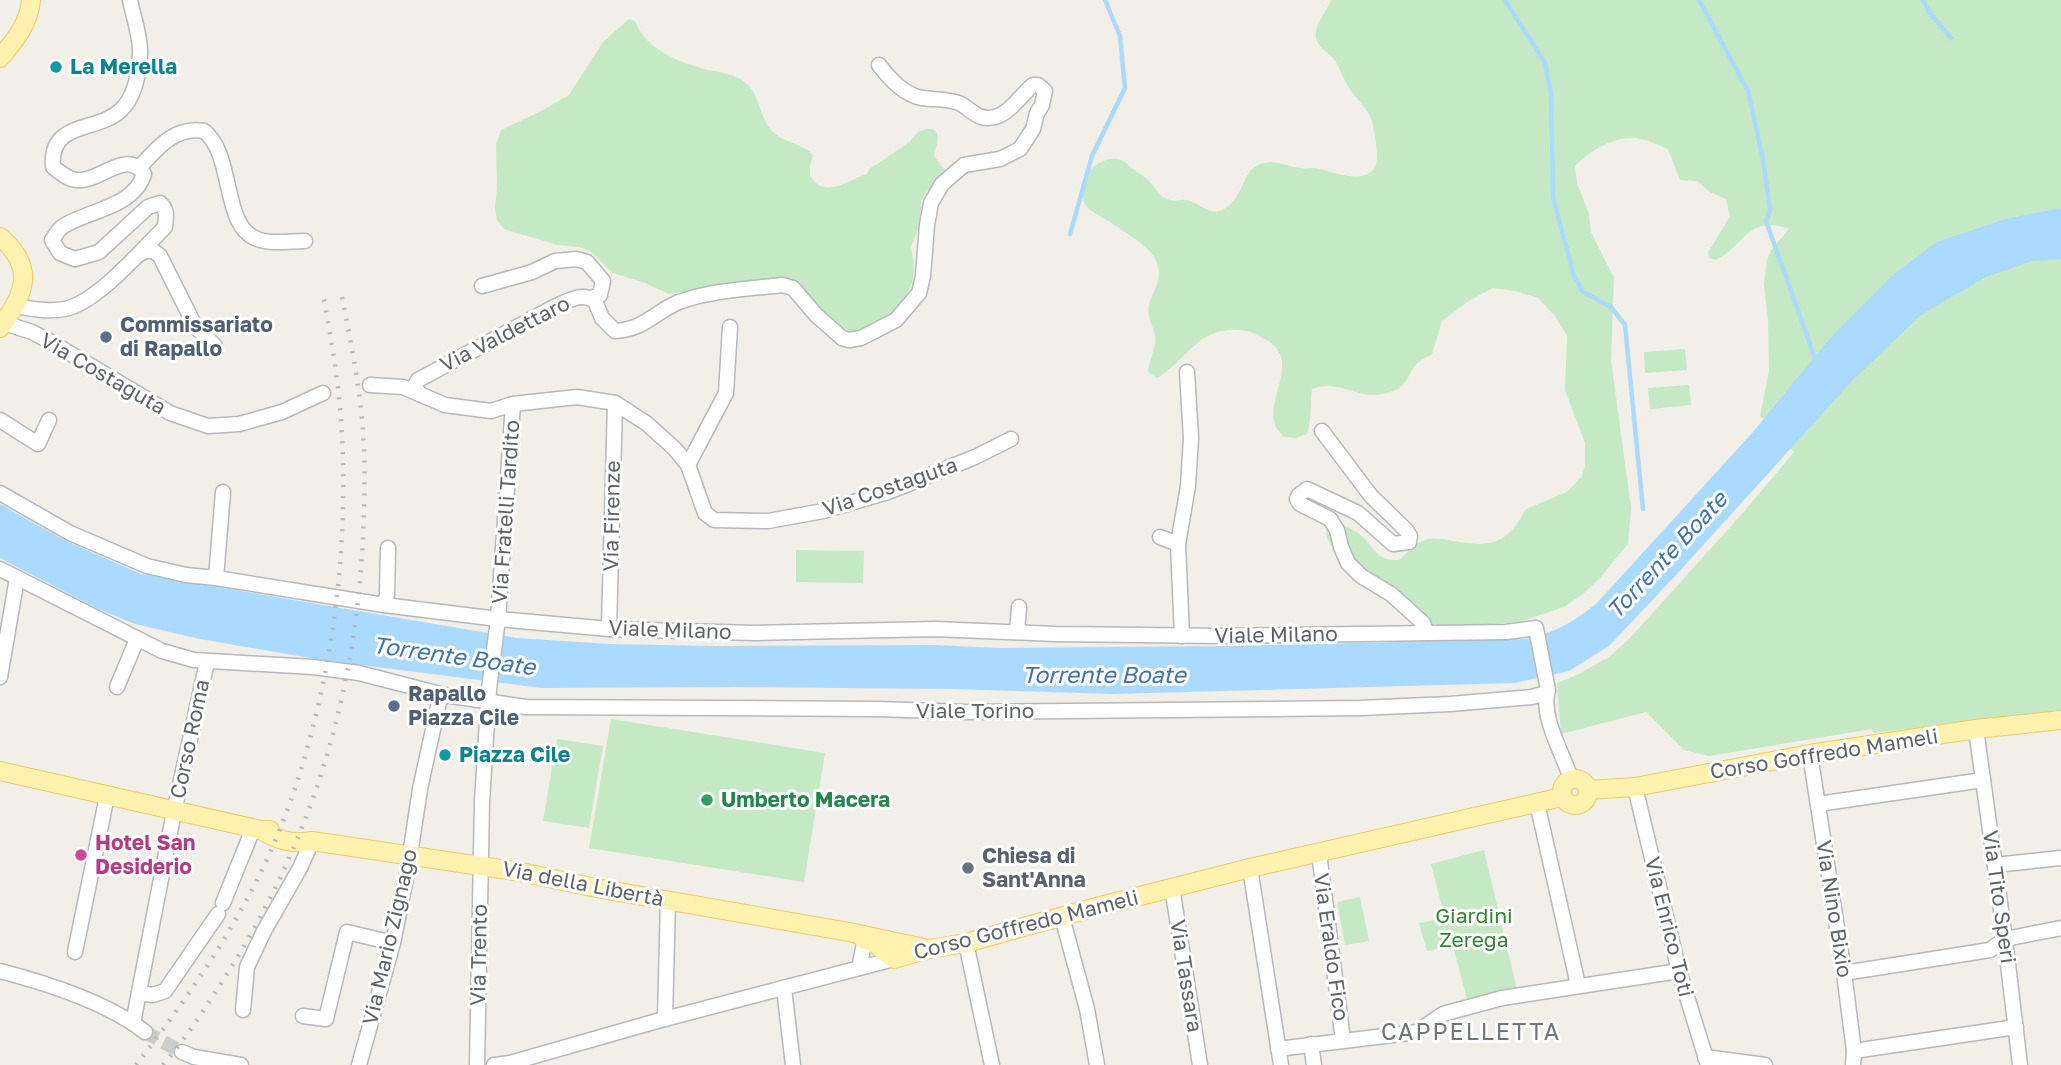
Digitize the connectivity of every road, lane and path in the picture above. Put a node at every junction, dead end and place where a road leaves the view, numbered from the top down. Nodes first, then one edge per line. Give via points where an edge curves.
1 (32, 0) edge
2 (130, 0) edge
3 (0, 58) edge
4 (879, 65) dead end
5 (139, 168) junction
6 (0, 237) edge
7 (305, 241) dead end
8 (136, 256) junction
9 (482, 286) dead end
10 (591, 298) junction
11 (16, 306) junction
12 (2, 325) edge
13 (730, 327) dead end
14 (215, 346) dead end
15 (1187, 372) dead end
16 (370, 385) dead end
17 (323, 393) dead end
18 (419, 394) junction
19 (615, 403) junction
20 (513, 404) junction
21 (0, 420) edge
22 (49, 420) dead end
23 (1322, 431) dead end
24 (1011, 439) dead end
25 (688, 465) junction
26 (223, 492) dead end
27 (0, 493) edge
28 (1160, 537) dead end
29 (1178, 544) junction
30 (388, 548) dead end
31 (0, 569) edge
32 (17, 578) junction
33 (216, 578) junction
34 (384, 605) junction
35 (1019, 607) dead end
36 (497, 623) junction
37 (610, 629) junction
38 (1017, 632) junction
39 (1427, 634) junction
40 (1182, 636) junction
41 (137, 639) junction
42 (207, 662) junction
43 (0, 676) edge
44 (117, 687) dead end
45 (1547, 692) junction
46 (444, 695) junction
47 (489, 697) junction
48 (2061, 720) edge
49 (1976, 729) junction
50 (1810, 754) junction
51 (0, 771) edge
52 (1571, 779) junction
53 (1983, 780) junction
54 (1635, 787) junction
55 (1588, 790) junction
56 (107, 796) junction
57 (1562, 797) junction
58 (1537, 803) junction
59 (1818, 804) junction
60 (174, 811) junction
61 (257, 830) junction
62 (311, 841) junction
63 (1318, 853) junction
64 (410, 854) junction
65 (2061, 858) edge
66 (1995, 865) junction
67 (480, 866) junction
68 (1250, 868) junction
69 (1172, 887) junction
70 (668, 900) junction
71 (1062, 917) junction
72 (2061, 928) edge
73 (859, 936) junction
74 (2005, 939) junction
75 (393, 943) junction
76 (967, 943) junction
77 (929, 949) junction
78 (75, 953) dead end
79 (894, 959) junction
80 (859, 968) junction
81 (0, 971) edge
82 (1679, 971) junction
83 (1844, 973) junction
84 (1578, 985) junction
85 (784, 988) junction
86 (139, 993) junction
87 (243, 1010) dead end
88 (303, 1016) dead end
89 (665, 1019) junction
90 (2016, 1027) junction
91 (1343, 1040) junction
92 (1311, 1044) junction
93 (1278, 1049) junction
94 (183, 1057) tunnel mouth
95 (1854, 1058) edge
96 (1707, 1061) edge
97 (241, 1065) edge
98 (359, 1065) edge
99 (477, 1065) edge
100 (494, 1065) edge
101 (793, 1065) edge
102 (992, 1065) edge
103 (1097, 1065) edge
104 (1200, 1065) edge
105 (1281, 1065) edge
106 (1314, 1065) edge
107 (1765, 1065) edge
108 (2020, 1065) edge

1 - 3 main road via 21,33
2 - 5 street via 141,52 129,101 105,121 65,135 52,154 53,167 77,181 118,165
4 - 10 street, Via Valdettaro via 907,93 961,104 976,117 1004,113 1033,85 1045,91 1033,129 1020,149 1000,159 964,165 942,184 931,203 919,293 896,320 861,338 842,338 793,288 782,285 702,295 635,328 615,331
5 - 7 street via 182,131 204,131 221,154 230,197 247,233 262,240
5 - 8 street via 144,174 139,186 119,202 61,228 52,240 60,253 75,259 99,253 149,207 160,203 165,208 165,227
6 - 11 main road via 18,257 22,271 22,292
8 - 11 street via 92,297 67,309
8 - 14 street via 147,250 160,256 195,326
9 - 10 street via 576,258 587,262 603,281 600,295
10 - 18 street, Via Valdettaro via 577,297 564,303 426,375 415,385
11 - 12 main road
12 - 17 street, Via Costaguta via 32,332 170,413 208,426 239,424 282,412
13 - 25 street via 726,394
15 - 29 street via 1191,438
16 - 18 street, Via Costaguta via 403,387
18 - 20 street, Via Costaguta via 445,405 491,411
19 - 20 street, Via Costaguta via 577,397
19 - 25 street, Via Costaguta via 646,423
19 - 37 street, Via Firenze
20 - 36 street, Via Fratelli Tardito
21 - 22 street via 38,444
23 - 39 street via 1371,496 1406,530 1409,542 1393,544 1358,513 1307,489 1297,499 1330,519 1348,562 1423,623
24 - 25 street, Via Costaguta via 888,492 768,521 714,520 705,513
26 - 33 street
27 - 33 street, Viale Milano via 70,533 148,566
28 - 29 street
29 - 40 street
30 - 34 street
31 - 32 street, Viale Torino
32 - 41 street, Viale Torino
32 - 43 street
33 - 34 street, Viale Milano
34 - 36 street, Viale Milano
35 - 38 street
36 - 37 street, Viale Milano
36 - 47 street, Via Fratelli Tardito
37 - 38 street, Viale Milano
38 - 40 street, Viale Milano
39 - 40 street, Viale Milano
39 - 45 street, Viale Milano via 1536,628
41 - 42 street, Viale Torino via 162,651
41 - 44 street
42 - 46 street, Viale Torino via 359,673
42 - 60 street, Corso Roma
45 - 47 street, Viale Torino via 1532,697 1360,708 980,712 526,707
45 - 52 street via 1554,736
46 - 47 street, Viale Torino
46 - 64 street, Via Mario Zignago via 416,808
47 - 67 street, Via Trento
48 - 49 main road, Corso Goffredo Mameli
49 - 50 main road, Corso Goffredo Mameli
49 - 53 street, Via Tito Speri
50 - 54 main road, Corso Goffredo Mameli
50 - 59 street, Via Nino Bixio
51 - 56 main road, Via della Libertà
52 - 55 main road via 1582,780
52 - 57 main road via 1562,788
53 - 59 street
53 - 66 street, Via Tito Speri
54 - 55 main road, Corso Goffredo Mameli
54 - 82 street, Via Enrico Toti
55 - 57 main road via 1580,804 1572,805
56 - 60 main road, Via della Libertà
56 - 78 street
57 - 58 main road, Corso Goffredo Mameli
58 - 63 main road, Corso Goffredo Mameli
58 - 84 street
59 - 83 street, Via Nino Bixio
60 - 61 main road, Via della Libertà
60 - 86 street, Corso Roma
61 - 62 main road, Via della Libertà via 283,829
61 - 86 street via 221,908 165,991
62 - 64 main road, Via della Libertà
62 - 87 street via 247,967
63 - 68 main road, Corso Goffredo Mameli
63 - 91 street, Via Eraldo Fico
64 - 67 main road, Via della Libertà
64 - 75 street, Via Mario Zignago
65 - 66 street
66 - 74 street, Via Tito Speri
67 - 70 main road, Via della Libertà
67 - 99 street, Via Trento
68 - 69 main road, Corso Goffredo Mameli
68 - 93 street
69 - 71 main road, Corso Goffredo Mameli
69 - 104 street, Via Tassara
70 - 73 main road, Via della Libertà
70 - 89 street
71 - 76 main road, Corso Goffredo Mameli
71 - 103 street
72 - 74 street
73 - 77 main road, Via della Libertà
73 - 79 main road, Via della Libertà
73 - 80 street via 863,952
74 - 83 street via 1990,950
74 - 90 street, Via Tito Speri
75 - 88 street via 347,932 326,1019
75 - 98 street, Via Mario Zignago
76 - 77 main road, Corso Goffredo Mameli
76 - 102 street
77 - 79 main road, Corso Goffredo Mameli
79 - 80 street, Corso Goffredo Mameli
80 - 85 street, Corso Goffredo Mameli
81 - 86 street, Corso Roma via 53,986 139,1027
82 - 84 street
82 - 96 street, Via Enrico Toti
83 - 95 street, Via Nino Bixio
84 - 91 street via 1443,1014 1417,1032
85 - 89 street, Corso Goffredo Mameli
85 - 101 street
89 - 100 street, Corso Goffredo Mameli
90 - 95 street
90 - 108 street, Via Tito Speri
91 - 92 street
92 - 93 street
92 - 106 street
93 - 105 street
94 - 97 street
96 - 107 street

